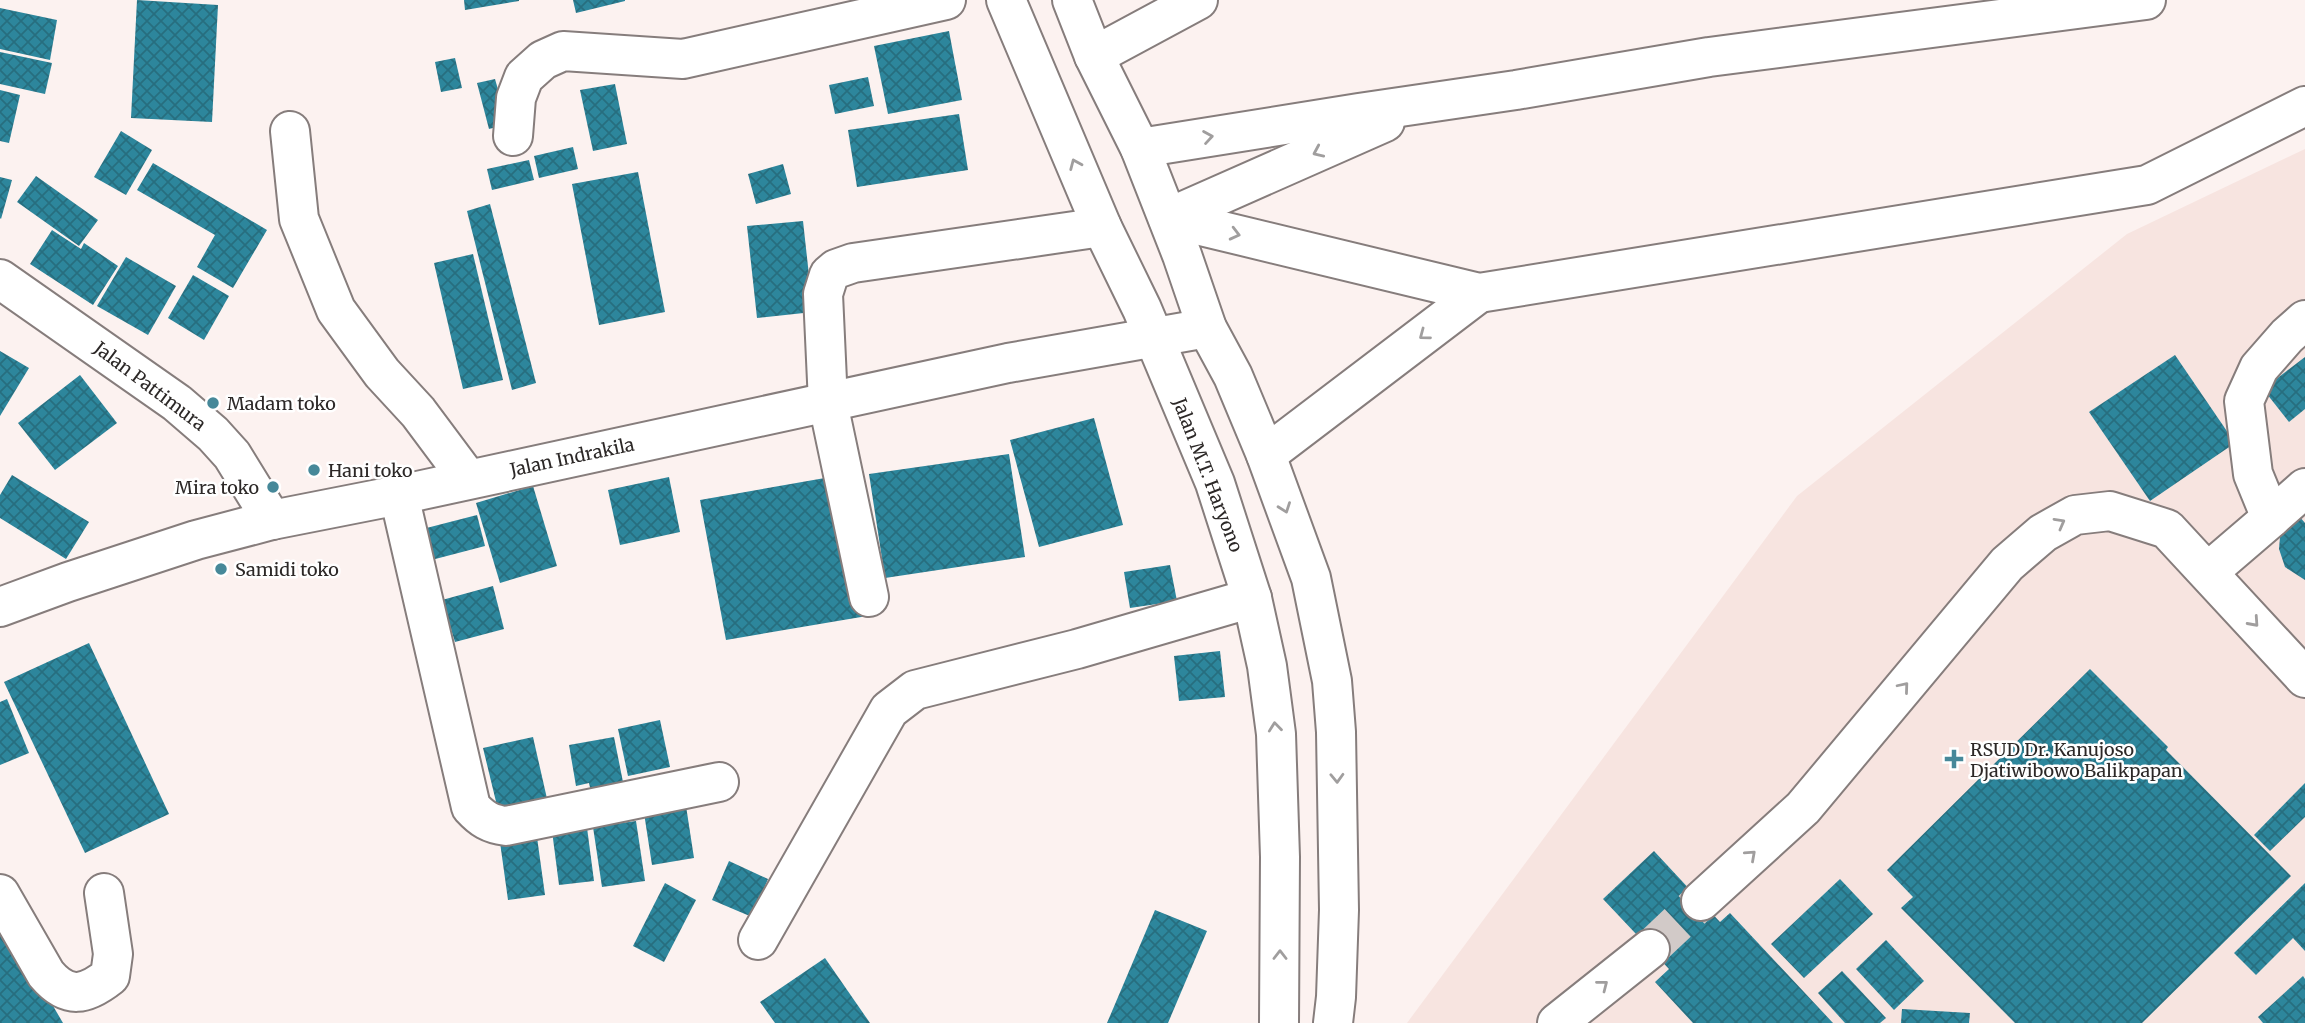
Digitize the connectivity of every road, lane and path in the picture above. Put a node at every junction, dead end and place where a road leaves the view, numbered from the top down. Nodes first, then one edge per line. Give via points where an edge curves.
1 (946, 0) edge
2 (1006, 0) edge
3 (1072, 0) edge
4 (1198, 0) edge
5 (2146, 0) edge
6 (1094, 56) junction
7 (1425, 104) junction
8 (2305, 106) edge
9 (290, 131) dead end
10 (513, 136) dead end
11 (1140, 149) junction
12 (1168, 218) junction
13 (1102, 227) junction
14 (0, 279) edge
15 (1479, 293) junction
16 (2305, 320) edge
17 (1207, 328) junction
18 (1153, 339) junction
19 (828, 403) junction
20 (1266, 455) junction
21 (468, 479) junction
22 (2305, 488) edge
23 (399, 495) junction
24 (2271, 518) junction
25 (272, 520) junction
26 (2208, 572) junction
27 (869, 597) dead end
28 (1252, 597) junction
29 (0, 607) edge
30 (2305, 678) edge
31 (719, 782) dead end
32 (104, 893) dead end
33 (0, 894) edge
34 (1700, 901) tunnel mouth
35 (758, 940) dead end
36 (1650, 949) tunnel mouth
37 (1279, 1023) edge
38 (1333, 1023) edge
39 (1557, 1023) edge

1 - 10 main road via 684,59 563,51 543,60 524,77 516,98
13 -> 2 main road, Jalan M.T. Haryono
3 - 6 main road
4 - 6 main road
5 - 7 main road via 1709,57
6 - 11 main road
11 -> 7 main road
7 -> 12 main road
8 - 15 main road via 2147,185
9 - 21 main road via 299,219 336,310
11 - 12 main road
12 -> 15 main road
12 - 17 main road
13 - 18 main road, Jalan M.T. Haryono
13 - 19 main road via 853,263 836,270 825,282 823,293
14 - 25 main road, Jalan Pattimura via 213,433
15 -> 20 main road
16 - 24 main road via 2259,368 2244,401 2253,474
17 - 18 main road, Jalan Indrakila
17 - 20 main road
18 - 19 main road, Jalan Indrakila via 1008,363
18 - 28 main road, Jalan M.T. Haryono via 1215,483
19 - 21 main road, Jalan Indrakila
19 - 27 main road
20 -> 38 main road via 1311,578 1332,681 1339,896
21 - 23 main road, Jalan Indrakila
22 - 24 main road
23 - 25 main road, Jalan Indrakila
23 - 31 main road via 471,807 481,818 506,826
24 - 26 main road
25 - 29 main road, Jalan Indrakila via 196,540
26 -> 30 main road
34 -> 26 main road via 1803,808 2007,564 2043,533 2075,515 2110,511 2166,529
28 - 35 main road via 1077,649 915,690 889,710
37 -> 28 main road, Jalan M.T. Haryono via 1276,734
32 - 33 main road via 113,954 110,976 80,994 55,985 46,974
39 -> 36 main road

